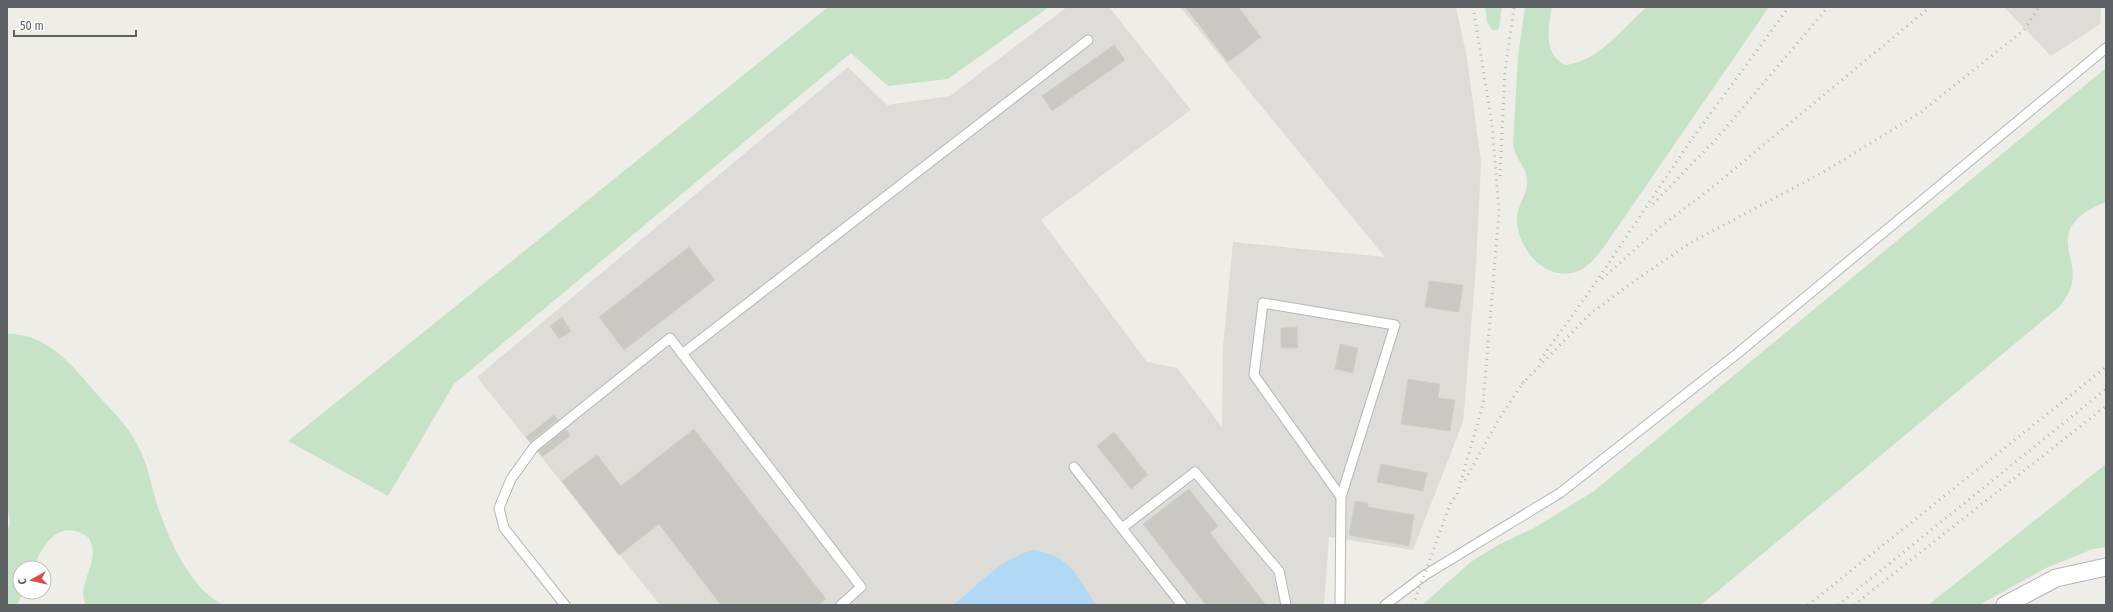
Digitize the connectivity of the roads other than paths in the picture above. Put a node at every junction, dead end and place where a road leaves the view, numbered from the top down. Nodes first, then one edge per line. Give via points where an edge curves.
1 (1088, 40) dead end
2 (2106, 48) edge
3 (682, 354) junction
4 (1074, 467) dead end
5 (1341, 497) junction
6 (1122, 528) junction
7 (2106, 567) edge
8 (565, 605) edge
9 (842, 605) edge
10 (1182, 605) edge
11 (1286, 605) edge
12 (1340, 605) edge
13 (1385, 605) edge
14 (2005, 605) edge

1 - 3 lane
2 - 13 lane via 1738,354 1560,493 1425,575
3 - 8 lane via 670,338 534,447 511,480 499,508 504,528
3 - 9 lane via 861,587
4 - 6 lane
5 - 5 lane via 1394,325 1263,303 1254,375
5 - 12 lane
6 - 10 lane
6 - 11 lane via 1195,472 1279,572
7 - 14 street via 2056,578

